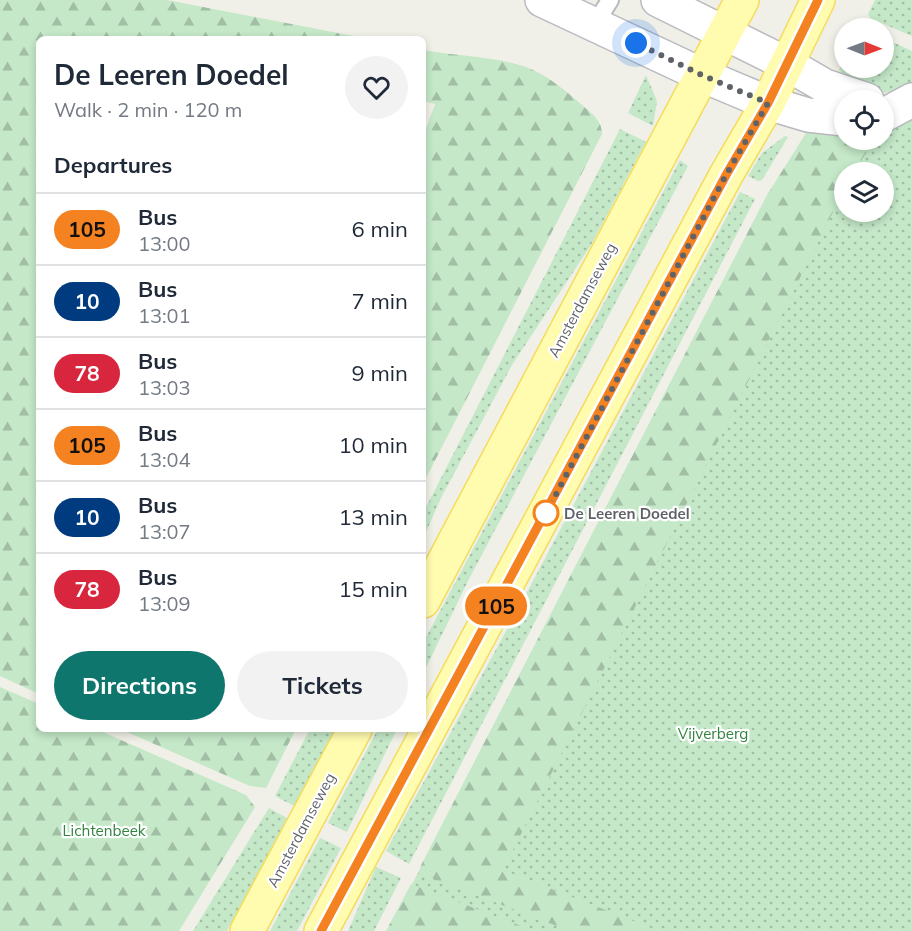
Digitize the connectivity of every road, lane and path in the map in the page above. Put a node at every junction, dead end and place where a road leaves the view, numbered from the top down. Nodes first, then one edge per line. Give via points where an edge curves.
1 (542, 0) edge
2 (658, 0) edge
3 (742, 0) edge
4 (818, 0) edge
5 (602, 12) edge
6 (726, 32) junction
7 (787, 64) junction
8 (704, 76) junction
9 (837, 90) edge
10 (768, 103) junction
11 (834, 118) edge
12 (426, 595) edge
13 (353, 732) edge
14 (247, 931) edge
15 (321, 931) edge

1 - 5 main road
2 - 6 main road
3 - 6 main road, Amsterdamseweg
4 - 7 main road
5 - 8 main road
6 - 7 main road
6 - 8 main road, Amsterdamseweg
7 - 9 main road
7 - 10 main road
8 - 10 main road
8 - 12 main road, Amsterdamseweg
10 - 11 main road via 808,116
10 - 15 main road
13 - 14 main road, Amsterdamseweg

